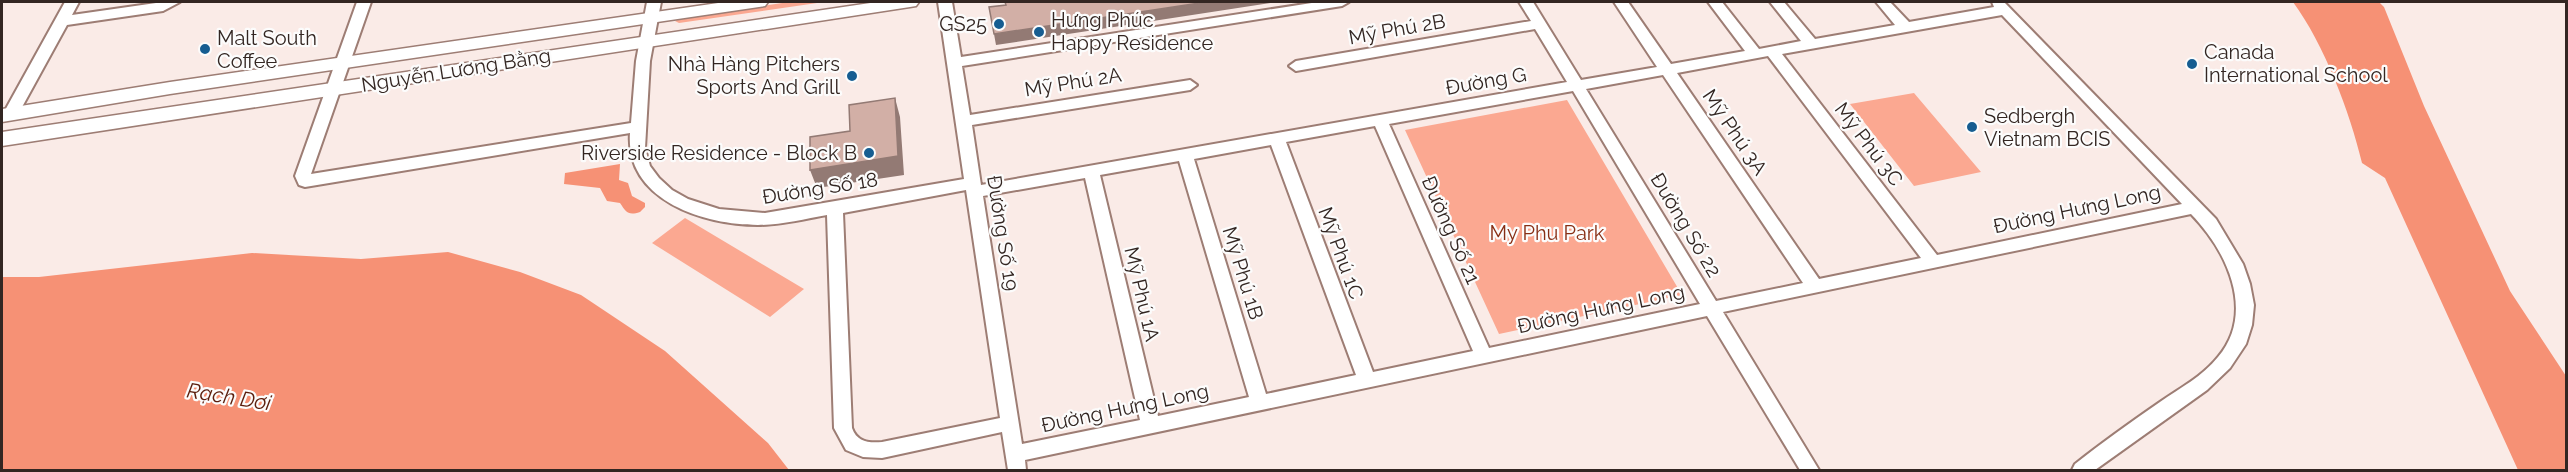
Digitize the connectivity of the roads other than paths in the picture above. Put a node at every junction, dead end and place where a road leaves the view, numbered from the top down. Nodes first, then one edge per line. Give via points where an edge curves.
1 (72, 2) edge
2 (173, 2) edge
3 (364, 2) edge
4 (703, 2) edge
5 (759, 2) edge
6 (854, 2) edge
7 (910, 2) edge
8 (945, 2) edge
9 (1342, 2) edge
10 (1526, 2) edge
11 (1621, 2) edge
12 (1715, 2) edge
13 (1777, 2) edge
14 (1883, 2) edge
15 (2001, 6) edge
16 (651, 20) edge
17 (61, 21) junction
18 (1540, 24) junction
19 (1906, 28) junction
20 (1811, 44) junction
21 (1772, 51) junction
22 (1755, 54) junction
23 (954, 63) junction
24 (1296, 66) dead end
25 (1667, 70) junction
26 (340, 72) junction
27 (1190, 85) dead end
28 (1577, 86) junction
29 (6, 114) edge
30 (1380, 120) junction
31 (963, 122) junction
32 (638, 127) junction
33 (2, 139) edge
34 (1277, 139) junction
35 (1185, 155) junction
36 (1091, 171) junction
37 (973, 188) junction
38 (2196, 207) junction
39 (835, 208) junction
40 (1933, 262) junction
41 (1815, 287) junction
42 (1712, 309) junction
43 (1484, 356) junction
44 (1367, 381) junction
45 (1260, 404) junction
46 (1010, 423) junction
47 (1151, 426) junction
48 (1016, 462) edge
49 (1810, 471) edge
50 (2082, 471) edge

1 - 17 street
2 - 17 street via 163,7
3 - 26 street
4 - 16 main road, Nguyễn Lương Bằng
5 - 16 main road, Nguyễn Lương Bằng
6 - 16 main road, Nguyễn Lương Bằng
7 - 16 main road, Nguyễn Lương Bằng
8 - 23 street, Đường Số 19
9 - 23 street
10 - 18 street, Đường Số 22
11 - 25 street, Mỹ Phú 3A
12 - 22 street
13 - 20 street
14 - 19 street
15 - 19 street, Đường G
15 - 38 street
16 - 26 main road, Nguyễn Lương Bằng
16 - 26 main road, Nguyễn Lương Bằng
16 - 32 street, Đường Số 18
17 - 29 street
18 - 24 street, Mỹ Phú 2B
18 - 28 street, Đường Số 22
19 - 20 street, Đường G
20 - 21 street, Đường G
21 - 22 street, Đường G
21 - 40 street, Mỹ Phú 3C
22 - 25 street, Đường G
23 - 31 street, Đường Số 19
25 - 28 street, Đường G
25 - 41 street, Mỹ Phú 3A
26 - 29 main road, Nguyễn Lương Bằng
26 - 29 main road, Nguyễn Lương Bằng
26 - 32 street via 304,181
26 - 33 main road, Nguyễn Lương Bằng
27 - 31 street, Mỹ Phú 2A
28 - 30 street, Đường G
28 - 42 street, Đường Số 22
30 - 34 street, Đường G
30 - 43 street, Đường Số 21
31 - 37 street, Đường Số 19
32 - 39 street, Đường Số 18 via 637,148 643,167 654,183 687,206 718,215 755,219
34 - 35 street, Đường G
34 - 44 street, Mỹ Phú 1C
35 - 36 street, Đường G
35 - 45 street, Mỹ Phú 1B
36 - 37 street, Đường G
36 - 47 street, Mỹ Phú 1A
37 - 39 street, Đường Số 18
37 - 46 street, Đường Số 19
38 - 40 street, Đường Hưng Long
38 - 50 street via 2221,238 2241,279 2246,318 2240,338 2227,360 2205,381
39 - 46 street via 843,429 849,442 864,450 882,450
40 - 41 street, Đường Hưng Long
41 - 42 street, Đường Hưng Long
42 - 43 street, Đường Hưng Long
42 - 49 street, Đường Số 22
43 - 44 street, Đường Hưng Long
44 - 45 street, Đường Hưng Long
45 - 47 street, Đường Hưng Long
46 - 48 street, Đường Số 19
47 - 48 street, Đường Hưng Long

